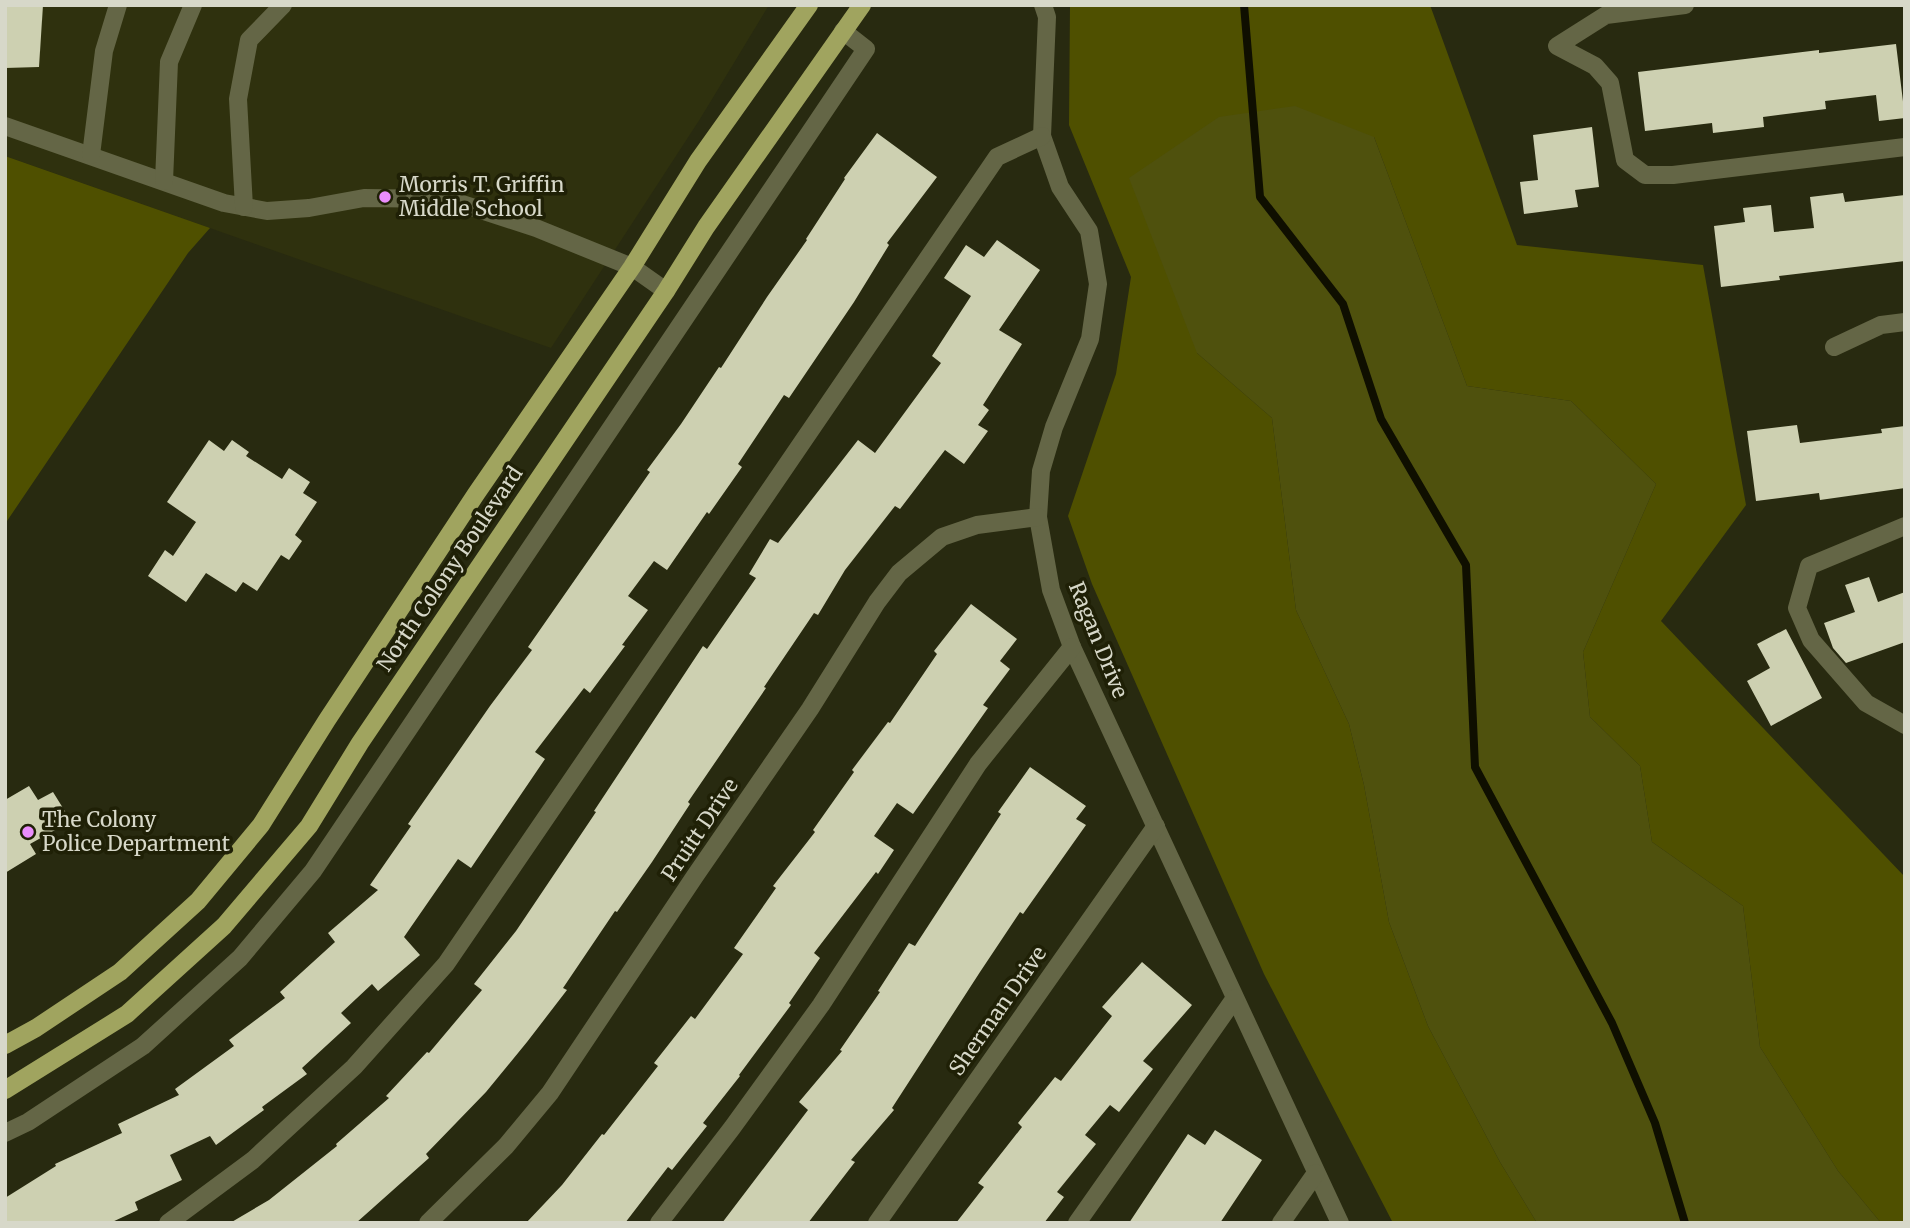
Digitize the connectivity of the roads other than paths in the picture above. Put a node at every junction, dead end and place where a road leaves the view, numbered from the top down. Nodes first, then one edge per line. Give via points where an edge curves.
1 (118, 5) edge
2 (193, 5) edge
3 (283, 5) edge
4 (809, 5) edge
5 (862, 5) edge
6 (1043, 5) edge
7 (1685, 5) edge
8 (843, 31) junction
9 (5, 126) edge
10 (1042, 136) junction
11 (1905, 148) edge
12 (91, 155) junction
13 (164, 181) junction
14 (244, 206) junction
15 (632, 267) junction
16 (666, 291) junction
17 (1905, 322) edge
18 (1834, 346) dead end
19 (1038, 517) junction
20 (1905, 526) edge
21 (1072, 647) junction
22 (1905, 725) edge
23 (1156, 826) junction
24 (1235, 998) junction
25 (5, 1045) edge
26 (5, 1090) edge
27 (5, 1133) edge
28 (1316, 1172) junction
29 (168, 1223) edge
30 (428, 1223) edge
31 (659, 1223) edge
32 (877, 1223) edge
33 (1077, 1223) edge
34 (1282, 1223) edge
35 (1340, 1223) edge

1 - 12 street via 104,51
2 - 13 street via 169,62
3 - 14 street via 249,40 238,99
4 - 15 main road, North Colony Boulevard via 698,161
5 - 8 main road, North Colony Boulevard
6 - 10 street, Ragan Drive
7 - 11 street via 1606,15 1557,46 1595,66 1610,83 1625,160 1645,175
8 - 16 main road, North Colony Boulevard
8 - 27 street via 866,49 313,871 240,958 144,1046
9 - 12 street
10 - 19 street, Ragan Drive via 1060,187 1089,231 1098,284 1090,339 1041,471
10 - 29 street via 997,158 446,964 355,1067 253,1160
12 - 13 street
13 - 14 street
14 - 15 street via 267,211 364,198 447,199
15 - 16 street
15 - 25 main road, North Colony Boulevard via 476,494 261,825 198,901 121,971
16 - 26 main road, North Colony Boulevard via 360,743 309,826 224,926 127,1014
17 - 18 street via 1881,325
19 - 21 street, Ragan Drive via 1051,590
19 - 30 street, Pruitt Drive via 977,525 942,537 899,573 550,1093 506,1146
20 - 22 street via 1809,566 1797,608 1811,640 1866,702
21 - 23 street, Ragan Drive
21 - 31 street via 978,764 821,1005
23 - 24 street, Ragan Drive
23 - 32 street, Sherman Drive
24 - 28 street, Ragan Drive
24 - 33 street
28 - 34 street
28 - 35 street, Ragan Drive

